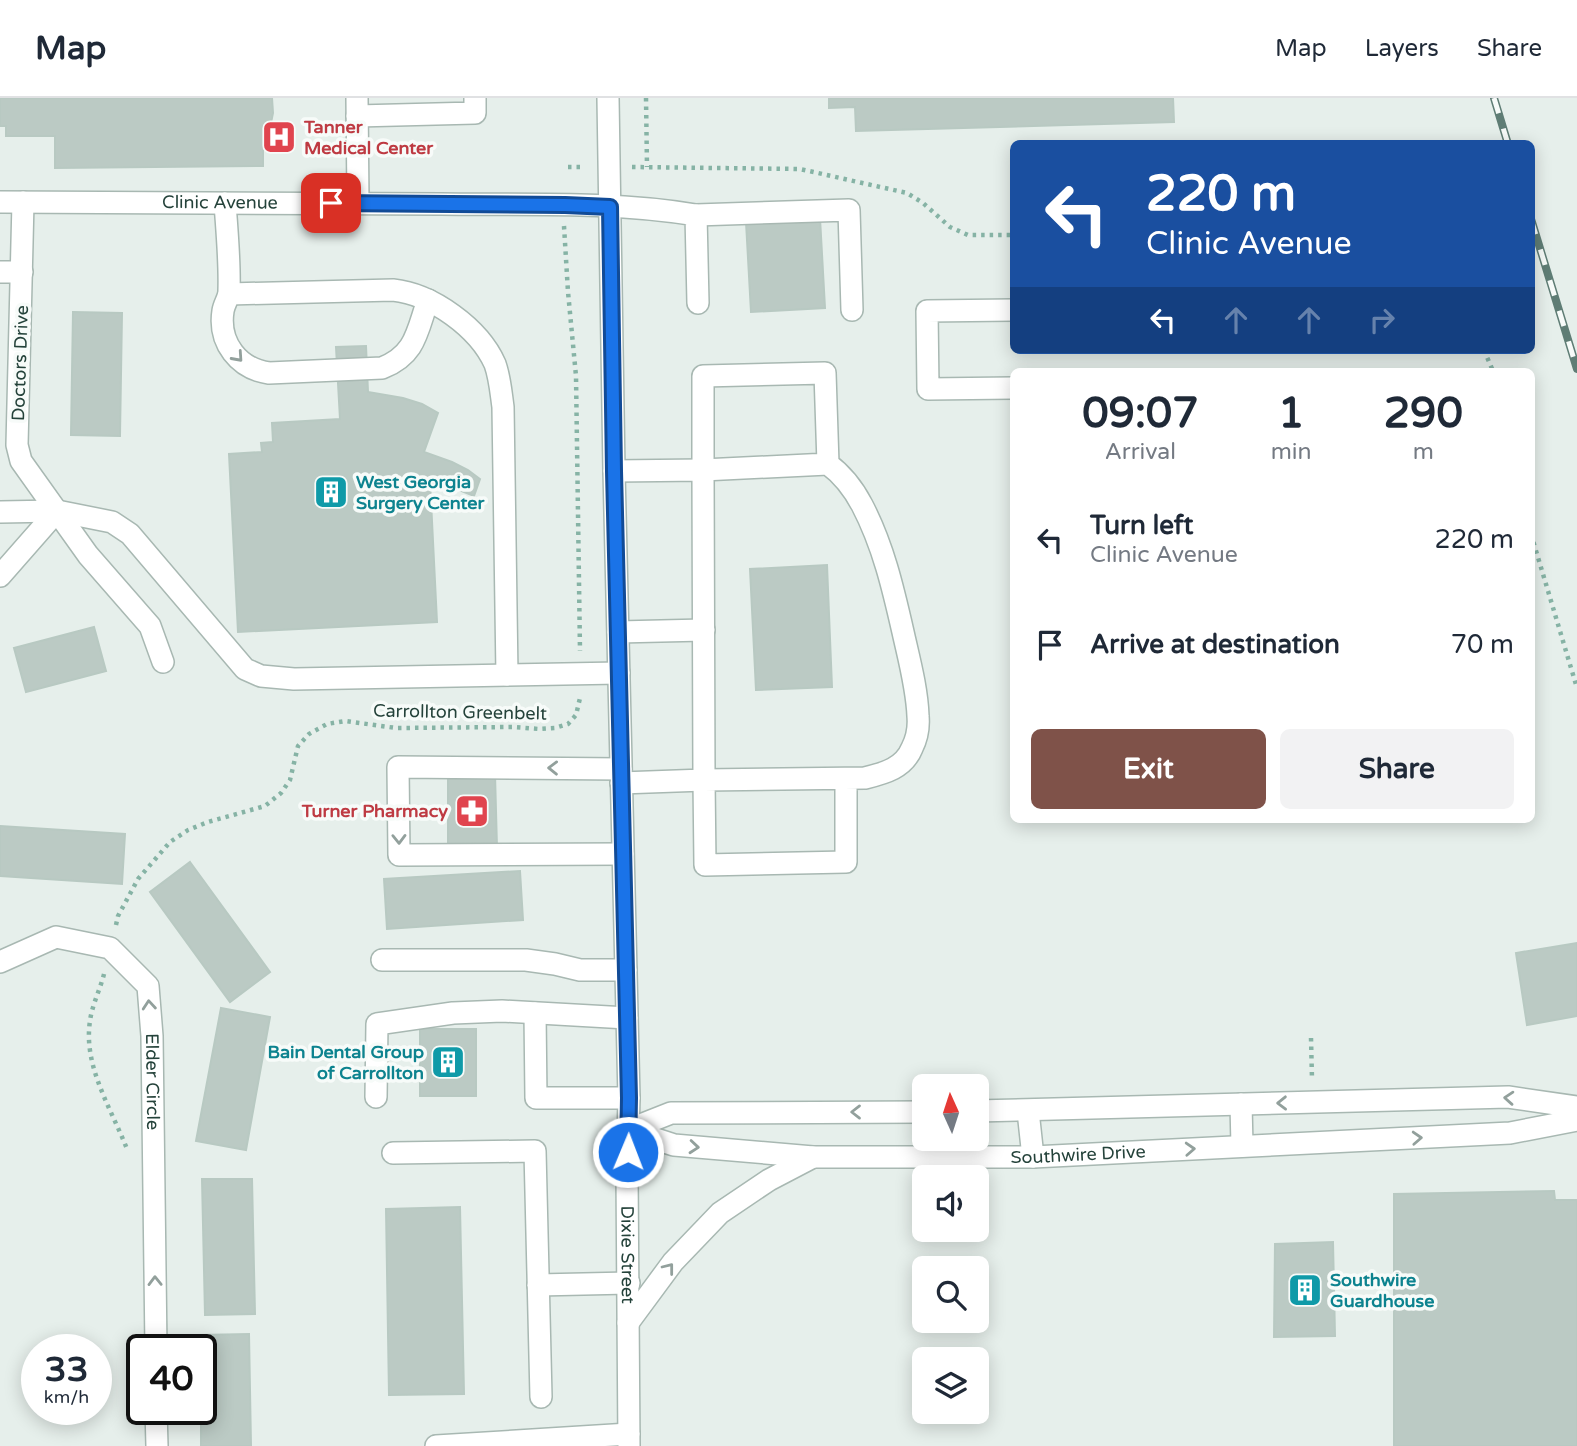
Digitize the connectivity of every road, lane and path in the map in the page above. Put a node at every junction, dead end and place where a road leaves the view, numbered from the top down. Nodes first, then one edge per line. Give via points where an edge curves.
1 (475, 98) edge
2 (608, 98) edge
3 (646, 98) edge
4 (357, 107) edge
5 (647, 167) dead end
6 (0, 202) edge
7 (23, 202) junction
8 (358, 203) junction
9 (225, 204) junction
10 (610, 207) junction
11 (696, 215) junction
12 (564, 238) dead end
13 (0, 272) edge
14 (22, 272) junction
15 (229, 294) junction
16 (428, 300) junction
17 (698, 303) dead end
18 (852, 310) dead end
19 (1010, 310) edge
20 (1010, 388) edge
21 (828, 464) junction
22 (703, 470) junction
23 (614, 471) junction
24 (57, 511) junction
25 (0, 512) edge
26 (1535, 547) edge
27 (0, 576) edge
28 (704, 630) junction
29 (618, 632) junction
30 (163, 662) dead end
31 (619, 673) junction
32 (581, 674) junction
33 (507, 675) junction
34 (1577, 688) edge
35 (621, 776) junction
36 (845, 779) junction
37 (704, 780) junction
38 (623, 854) junction
39 (110, 948) junction
40 (382, 960) dead end
41 (0, 962) edge
42 (626, 971) junction
43 (535, 1013) junction
44 (627, 1018) junction
45 (1311, 1038) dead end
46 (1313, 1087) dead end
47 (376, 1097) dead end
48 (629, 1098) junction
49 (1241, 1104) junction
50 (1577, 1107) edge
51 (989, 1111) edge
52 (1028, 1111) junction
53 (912, 1112) edge
54 (1577, 1120) edge
55 (628, 1130) junction
56 (1242, 1146) junction
57 (393, 1153) dead end
58 (130, 1157) dead end
59 (813, 1157) junction
60 (1033, 1157) junction
61 (629, 1283) junction
62 (538, 1285) junction
63 (628, 1323) junction
64 (145, 1334) edge
65 (541, 1397) dead end
66 (156, 1425) edge
67 (629, 1440) edge
68 (157, 1446) edge
69 (436, 1446) edge

1 - 4 street via 475,113
2 - 10 street, Dixie Street
3 - 5 path
4 - 8 street
6 - 7 street, Clinic Avenue
7 - 9 street, Clinic Avenue
7 - 14 street, Doctors Drive
8 - 9 street, Clinic Avenue
8 - 10 street, Clinic Avenue
9 - 15 street
10 - 11 street, Clinic Avenue
10 - 23 street, Dixie Street
11 - 17 street
11 - 18 street, Clinic Avenue via 849,210
12 - 32 path, Carrollton Greenbelt via 576,376
13 - 14 street
14 - 24 street, Doctors Drive via 17,445 21,461
15 - 16 street via 393,290
15 -> 16 street via 223,310 229,346 245,365 269,373 392,365 411,347
16 - 33 street via 466,326 483,345 500,382
19 - 20 street via 927,311 928,389
21 - 22 street
21 - 22 street via 825,373 702,376
21 - 36 street via 850,484 879,540 911,665 918,717 912,750 901,764 885,773
22 - 23 street
22 - 28 street
23 - 29 street, Dixie Street
24 - 25 street
24 - 27 street
24 - 30 street, Doctors Drive via 88,555 150,626
24 - 33 street via 112,522 130,534 245,669 261,676
26 - 34 path
28 - 29 street
28 - 37 street
29 - 31 street, Dixie Street
31 - 32 street
31 - 35 street, Dixie Street
32 - 33 street
32 - 39 path, Carrollton Greenbelt via 576,715 555,728 396,728 345,721 309,734 299,746 290,780 265,806 188,830 157,855 138,878 118,916
35 - 37 street
35 - 38 street, Dixie Street
35 -> 38 street via 398,767 399,855
36 - 37 street
36 - 37 street via 846,862 705,864
38 - 42 street, Dixie Street
39 - 41 street via 56,937
39 - 58 path, Carrollton Greenbelt via 90,1020 89,1044 92,1065
64 -> 39 street, Elder Circle via 152,1036 148,986
40 - 42 street via 526,960 580,970
42 - 44 street, Dixie Street
43 - 44 street
43 - 47 street via 453,1013 377,1024
43 - 48 street via 536,1098
44 - 48 street, Dixie Street
45 - 46 path
48 - 55 street, Dixie Street
50 -> 49 street via 1508,1097
49 - 52 street
49 - 56 street
51 - 52 street
52 - 60 street
53 -> 55 street via 671,1113
56 -> 54 street, Southwire Drive via 1510,1133
55 -> 59 street, Southwire Drive via 674,1146
55 - 61 street, Dixie Street
60 -> 56 street, Southwire Drive
57 - 62 street via 535,1151
59 - 60 street, Southwire Drive
63 -> 59 street via 673,1262 720,1213
61 - 62 street
61 - 63 street, Dixie Street
62 - 65 street
63 - 67 street, Dixie Street
66 - 68 street
67 - 69 street

